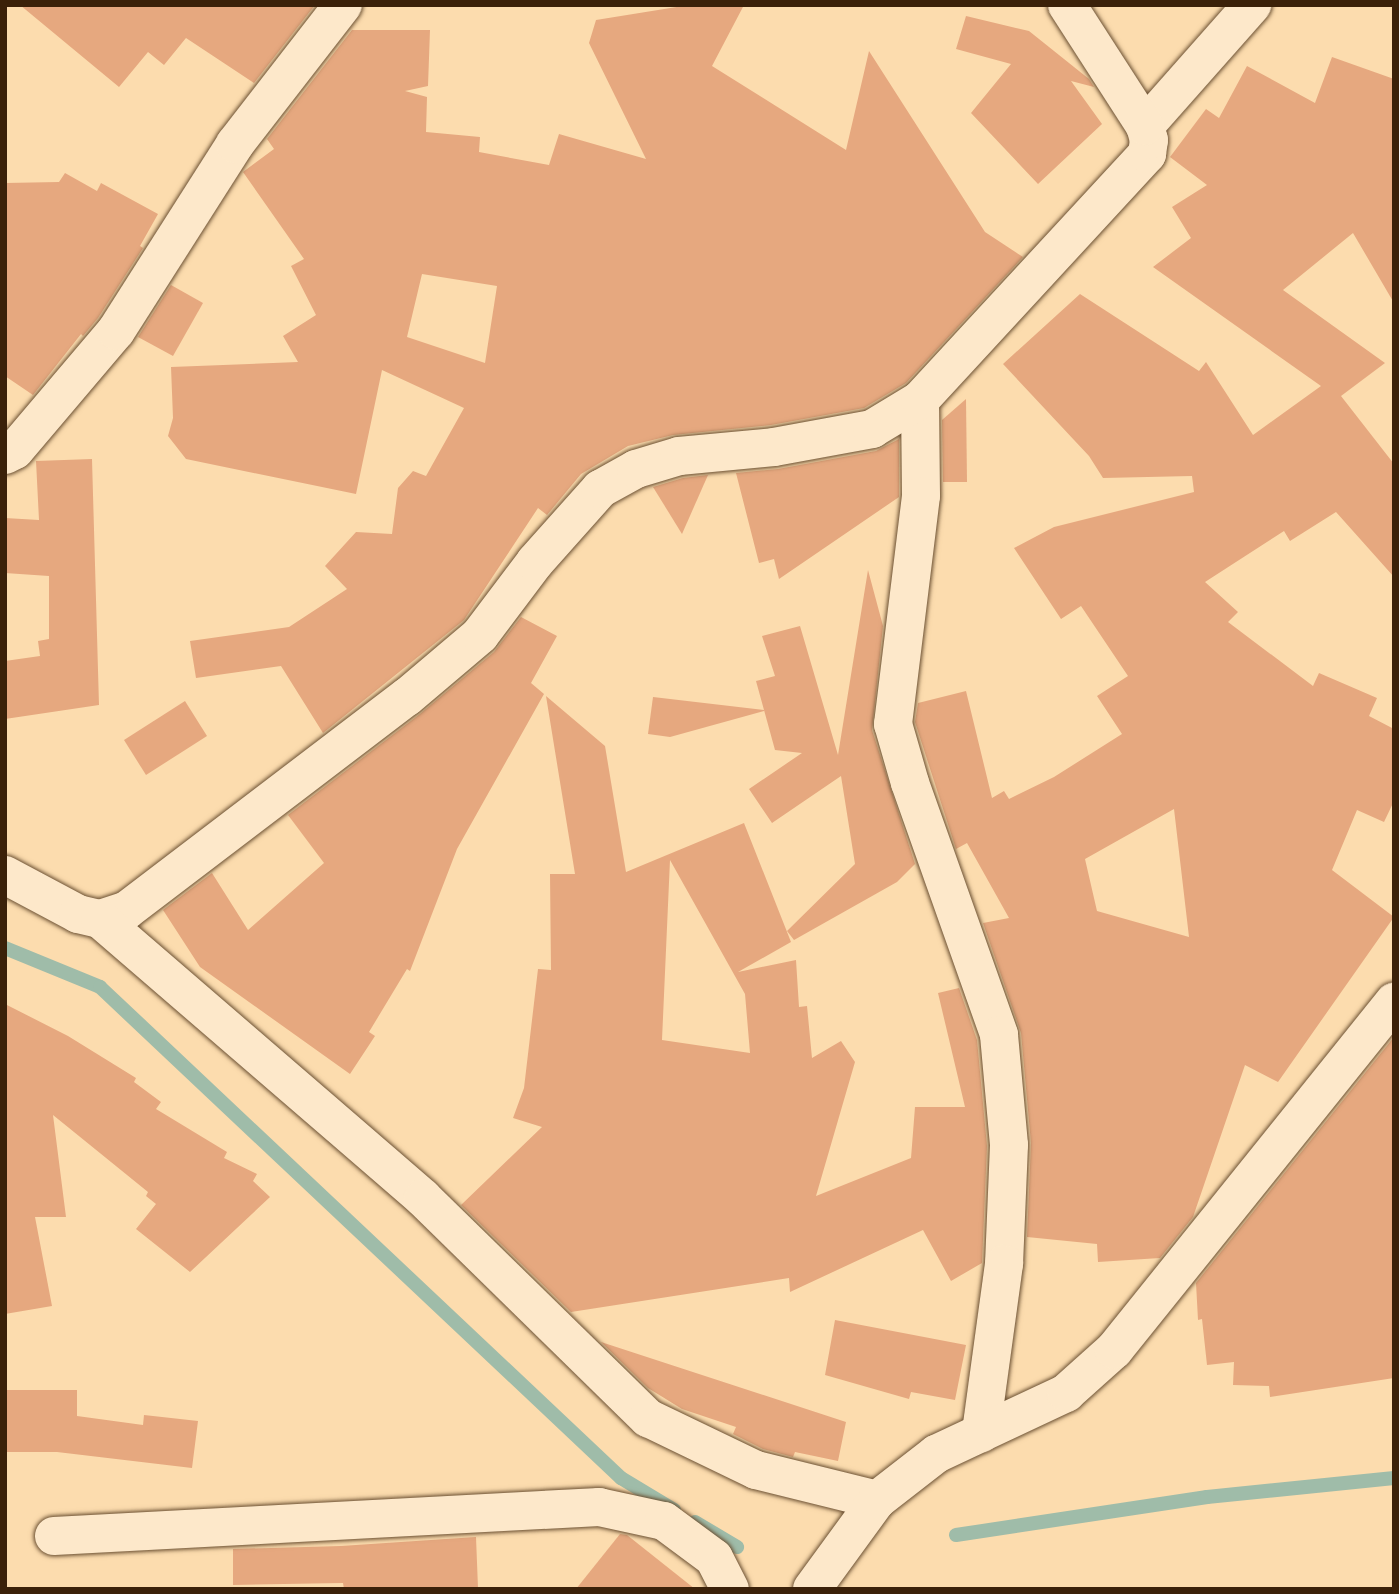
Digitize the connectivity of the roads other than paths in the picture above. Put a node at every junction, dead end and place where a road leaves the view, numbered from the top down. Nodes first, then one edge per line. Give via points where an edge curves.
1 (343, 5) edge
2 (1067, 5) edge
3 (1252, 5) edge
4 (1145, 127) junction
5 (920, 400) junction
6 (5, 455) edge
7 (5, 875) edge
8 (100, 919) junction
9 (1394, 1002) edge
10 (981, 1433) junction
11 (877, 1500) junction
12 (54, 1536) dead end
13 (730, 1589) edge
14 (812, 1589) edge

1 - 6 street via 235,144 116,331 15,450
2 - 4 street
3 - 4 street
4 - 5 street via 1147,154
5 - 8 street via 872,429 774,447 679,456 636,470 600,489 480,635 407,697 127,910
5 - 10 street via 921,496 893,724 999,1035 1009,1158 1004,1264
7 - 8 street via 78,914
8 - 11 street via 423,1198 648,1418 756,1470
9 - 10 street via 1114,1350 1066,1393
10 - 11 street via 936,1454
11 - 14 street
12 - 13 street via 599,1507 664,1521 714,1558

